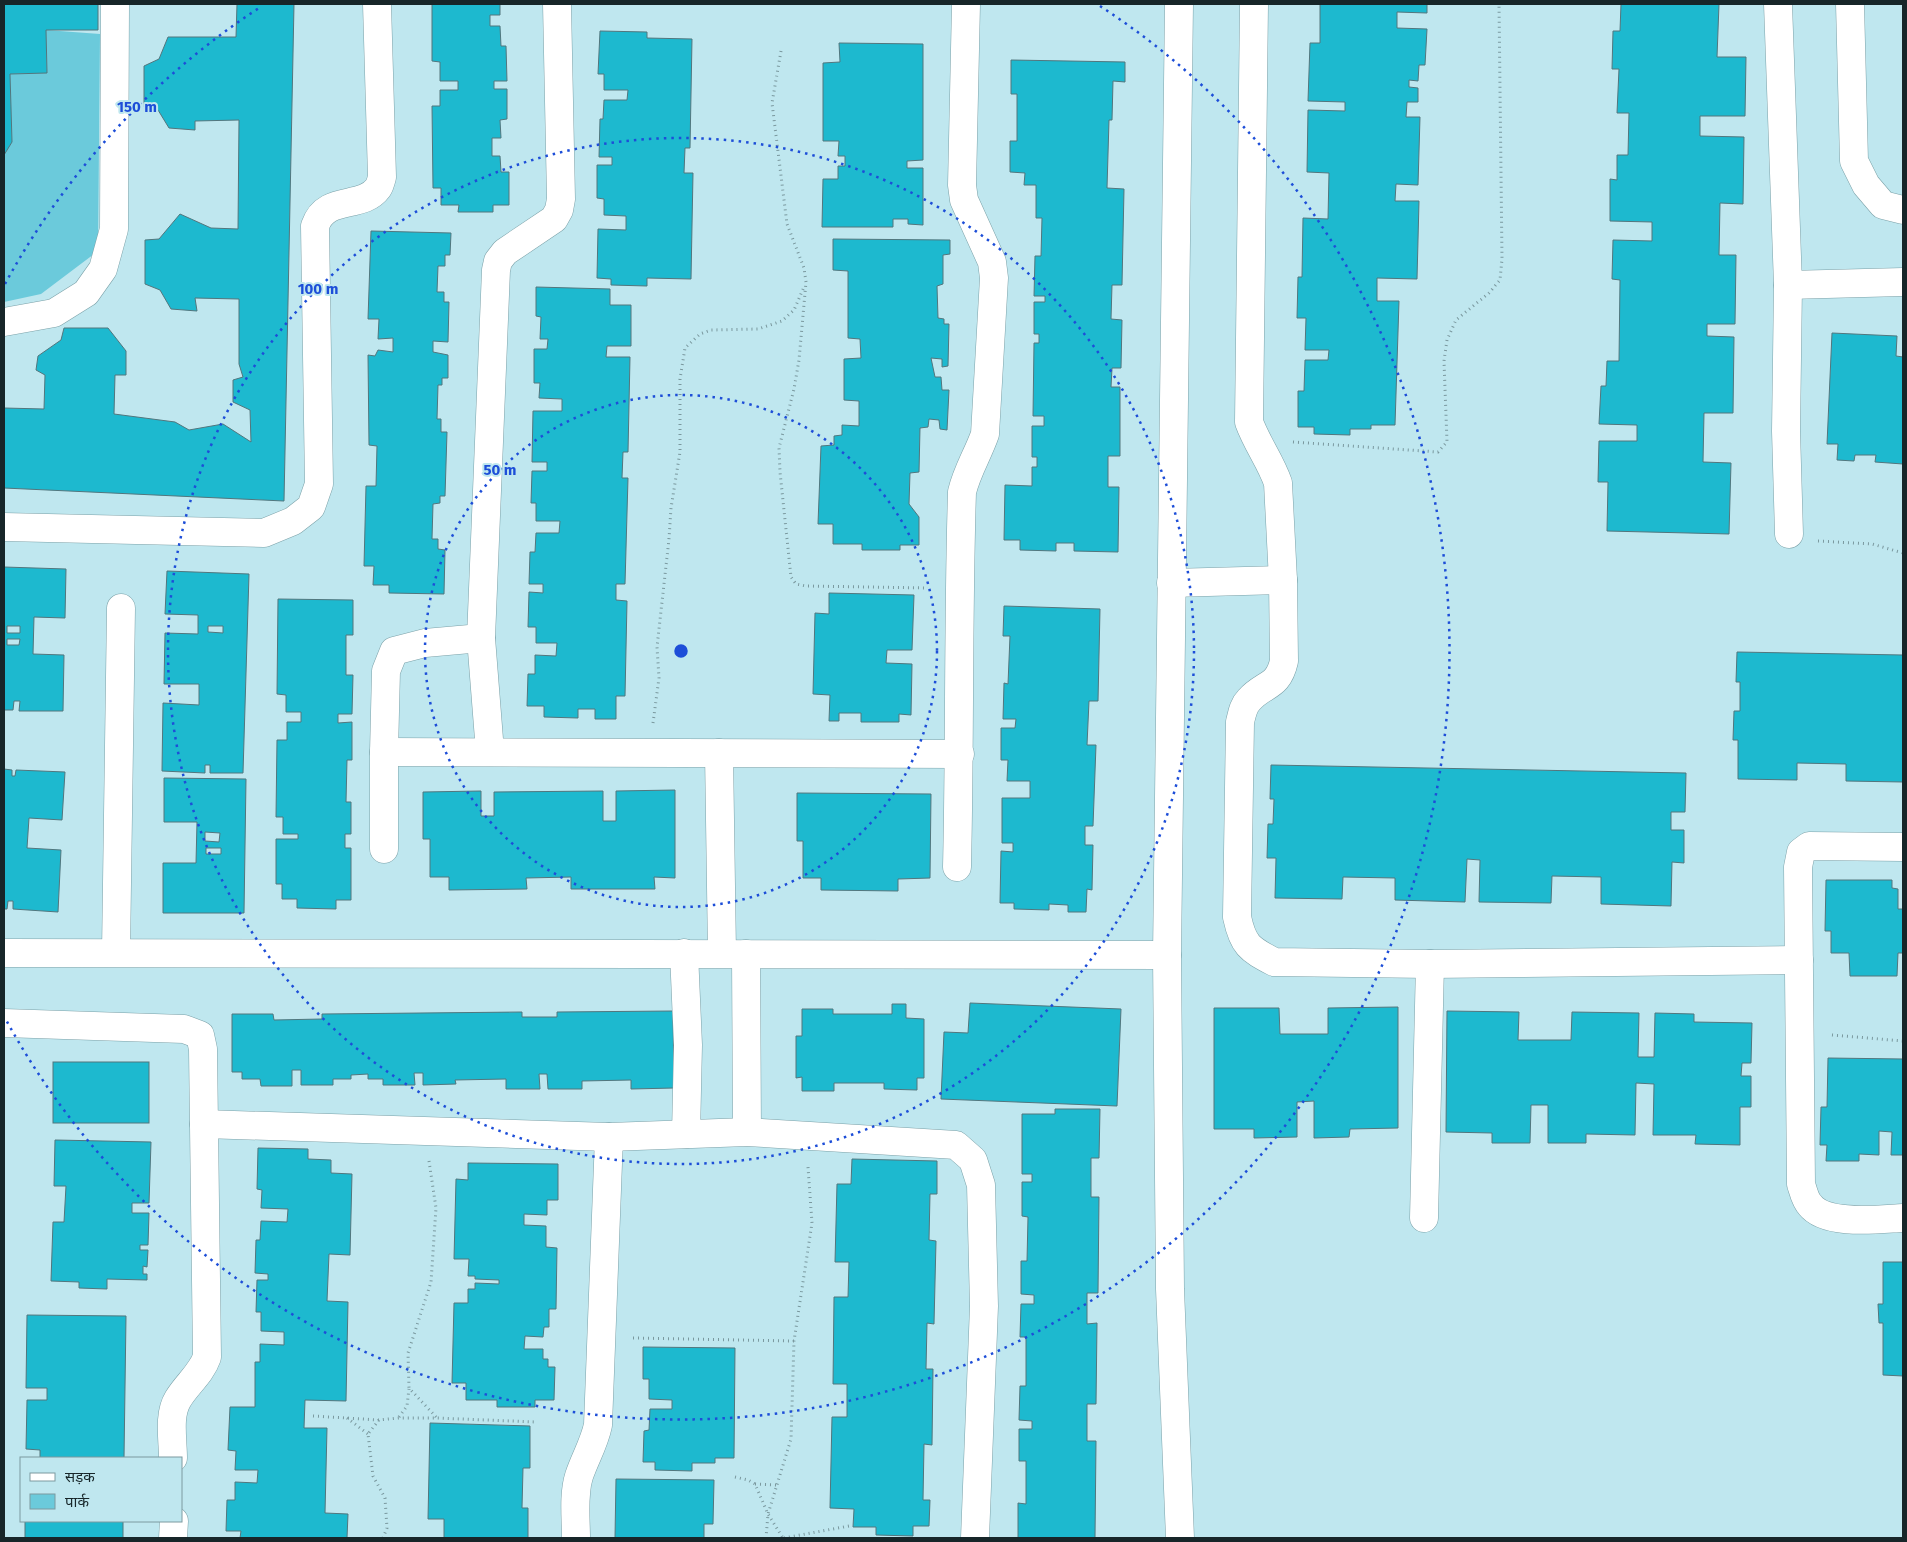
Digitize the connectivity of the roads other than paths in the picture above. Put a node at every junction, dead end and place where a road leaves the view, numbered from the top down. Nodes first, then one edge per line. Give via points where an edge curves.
1 (115, 4) edge
2 (377, 4) edge
3 (557, 4) edge
4 (966, 4) edge
5 (1178, 4) edge
6 (1254, 4) edge
7 (1778, 4) edge
8 (1850, 4) edge
9 (1903, 210) edge
10 (1903, 282) edge
11 (1788, 285) junction
12 (4, 322) edge
13 (4, 527) edge
14 (1789, 534) road end
15 (1283, 580) junction
16 (1172, 583) junction
17 (121, 608) dead end
18 (480, 638) junction
19 (384, 752) junction
20 (490, 752) junction
21 (720, 753) junction
22 (960, 754) junction
23 (1903, 847) edge
24 (384, 849) dead end
25 (957, 867) dead end
26 (116, 952) junction
27 (4, 953) edge
28 (684, 953) junction
29 (734, 954) junction
30 (1167, 955) junction
31 (1799, 960) junction
32 (1430, 964) junction
33 (4, 1022) edge
34 (204, 1124) junction
35 (747, 1132) junction
36 (686, 1134) junction
37 (609, 1137) junction
38 (1424, 1218) dead end
39 (1903, 1218) edge
40 (173, 1457) edge
41 (174, 1522) edge
42 (173, 1538) edge
43 (576, 1538) edge
44 (975, 1538) edge
45 (1180, 1538) edge

1 - 12 street via 114,229 103,269 86,292 54,313
2 - 13 street via 382,177 370,196 327,209 318,217 315,226 319,484 311,507 293,521 264,533
3 - 18 street via 562,199 554,219 505,252 498,260 496,270
4 - 22 street via 962,185 964,200 992,262 994,278 985,434 965,477 962,492
5 - 16 street
6 - 15 street via 1249,422 1278,483
7 - 11 street
8 - 9 street via 1854,161 1866,185 1883,205
10 - 11 street
11 - 14 street via 1786,431
15 - 16 street
15 - 32 street via 1284,661 1281,673 1276,681 1249,700 1240,722 1237,917 1242,936 1253,951 1274,962
16 - 30 street
17 - 26 street
18 - 19 street via 425,643 394,651 386,671
18 - 20 street
19 - 20 street
19 - 24 street
20 - 21 street
21 - 22 street
21 - 29 street
22 - 25 street
23 - 31 street via 1809,846 1800,852
26 - 27 street
26 - 28 street
28 - 29 street
28 - 36 street via 688,1045
29 - 30 street
29 - 35 street
30 - 45 street via 1170,1289
31 - 32 street
31 - 39 street via 1801,1184 1810,1206 1824,1215 1844,1220
32 - 38 street
33 - 34 street via 184,1029 200,1035
34 - 37 street
34 - 40 street via 207,1356 200,1372 175,1405
35 - 36 street
35 - 44 street via 956,1146 973,1160 981,1185 984,1306
36 - 37 street
37 - 43 street via 598,1425 595,1441 578,1477
41 - 42 street

